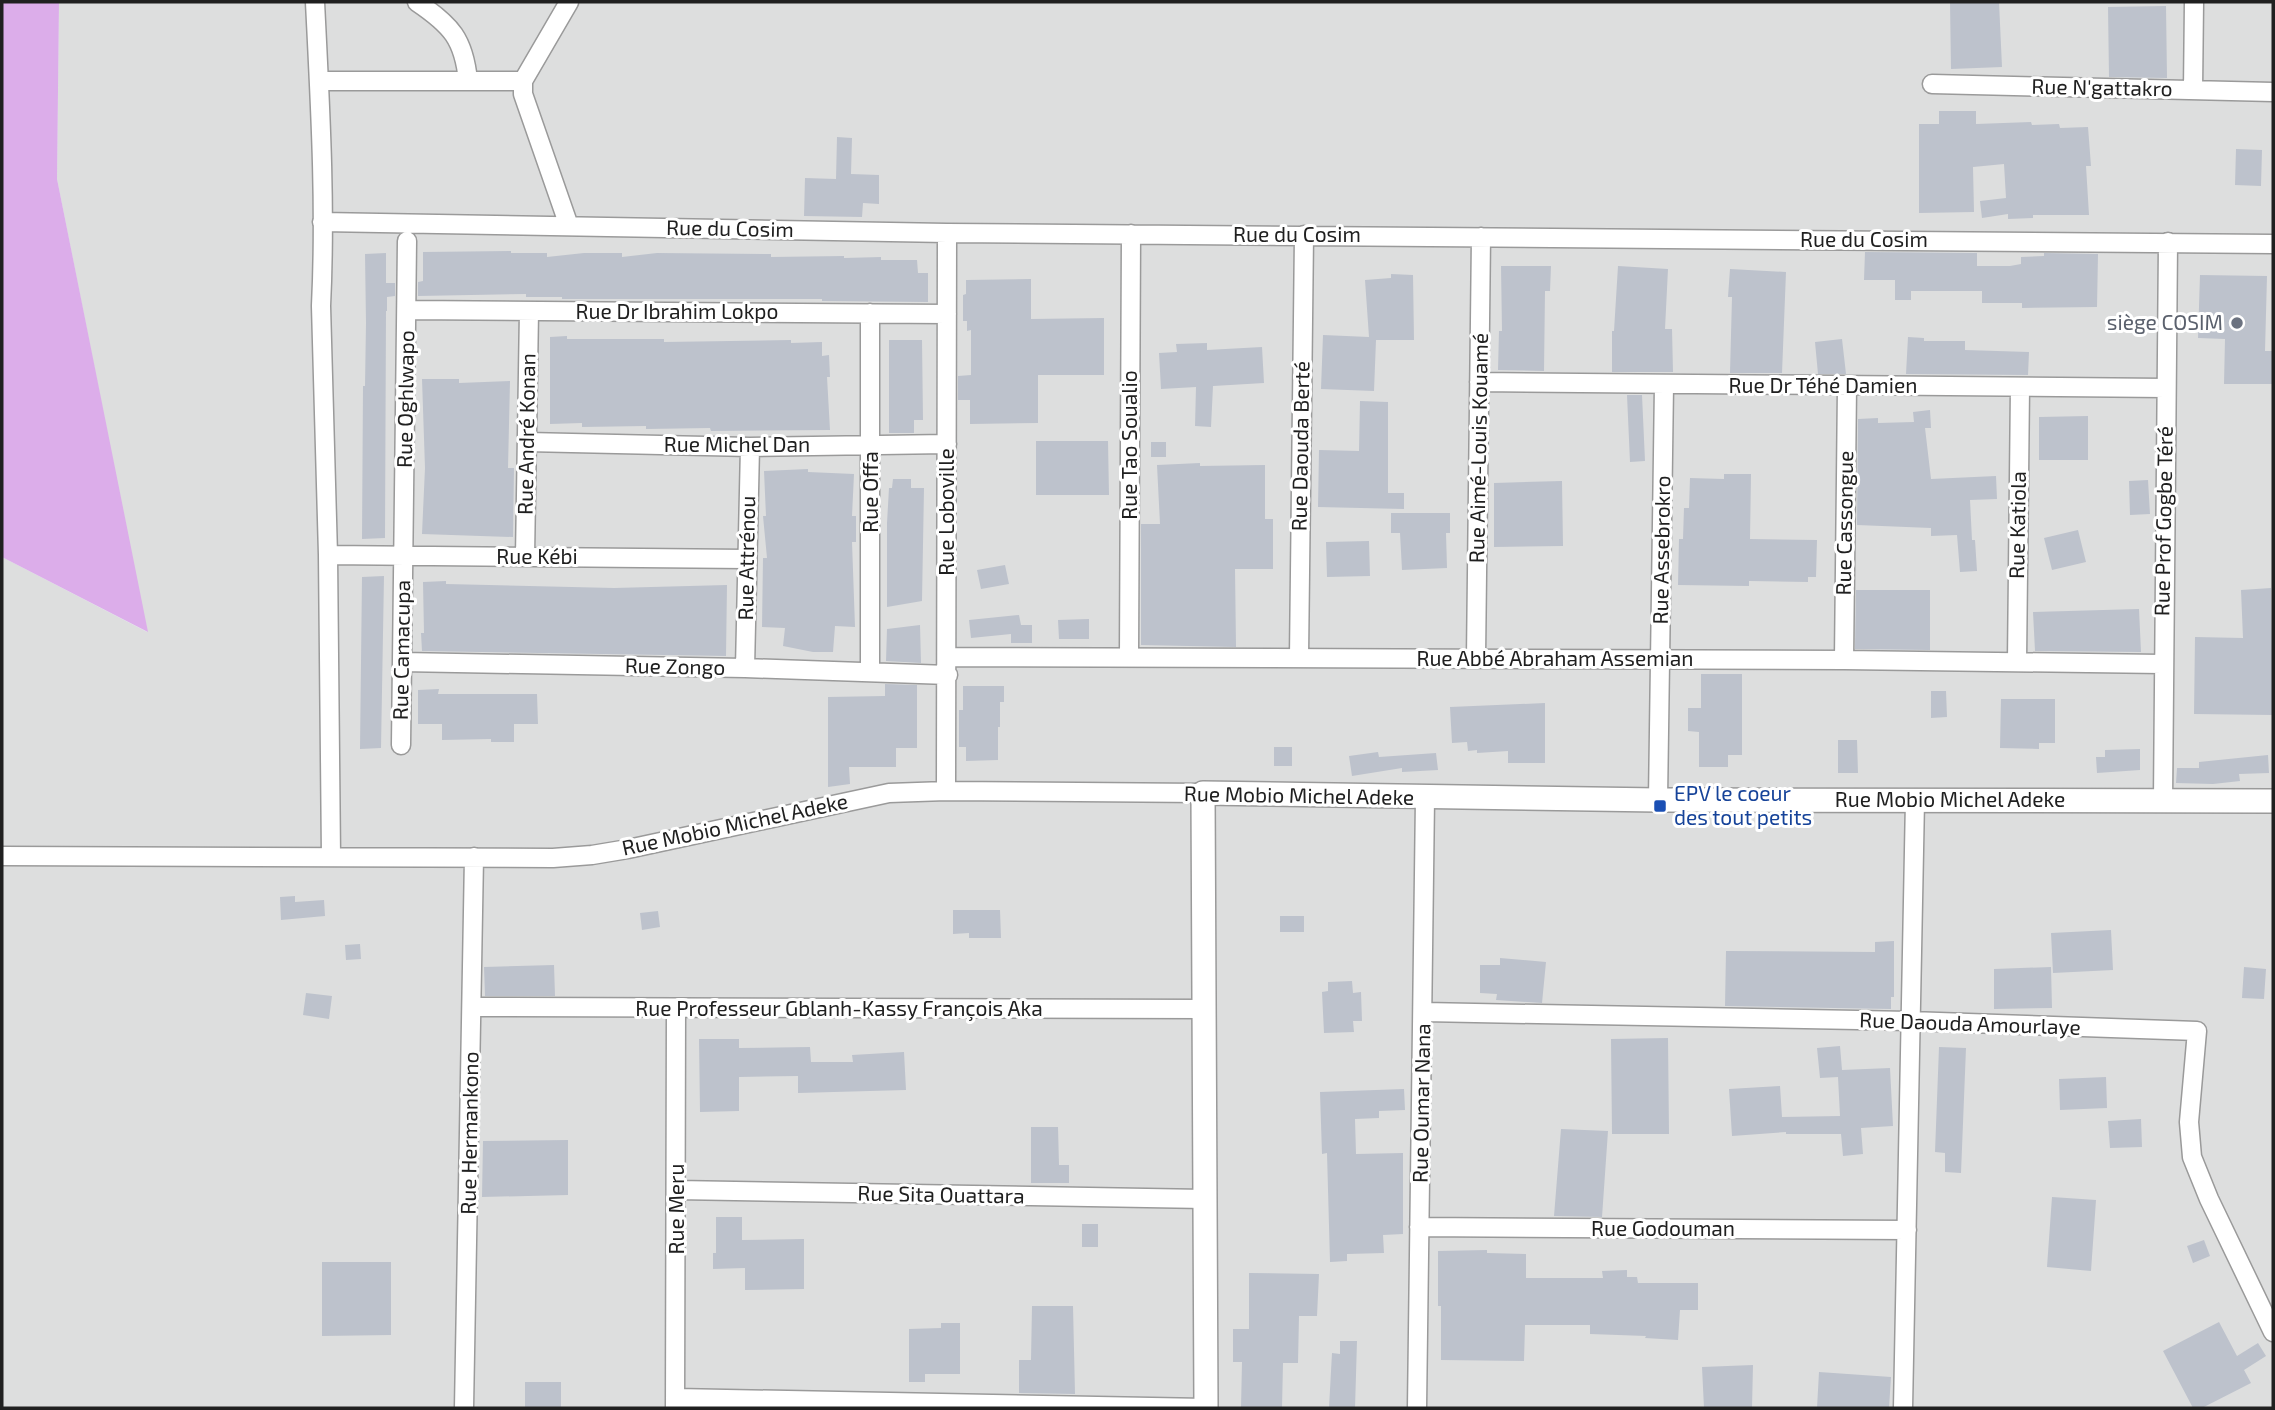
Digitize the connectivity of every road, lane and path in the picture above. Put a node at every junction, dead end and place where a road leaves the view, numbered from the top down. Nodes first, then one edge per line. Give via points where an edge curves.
1 (315, 2) edge
2 (416, 2) edge
3 (569, 2) edge
4 (2194, 2) edge
5 (319, 81) junction
6 (468, 81) junction
7 (523, 81) junction
8 (1932, 84) dead end
9 (2193, 90) junction
10 (2273, 92) edge
11 (322, 222) junction
12 (569, 226) junction
13 (947, 233) junction
14 (1131, 234) junction
15 (1304, 235) junction
16 (1481, 237) junction
17 (407, 241) dead end
18 (2168, 242) junction
19 (2273, 244) edge
20 (408, 310) junction
21 (528, 311) junction
22 (870, 313) junction
23 (947, 314) junction
24 (1479, 382) junction
25 (1664, 385) junction
26 (1847, 386) junction
27 (2020, 387) junction
28 (2166, 388) junction
29 (527, 442) junction
30 (947, 444) junction
31 (871, 445) junction
32 (750, 447) junction
33 (328, 555) junction
34 (404, 556) junction
35 (525, 557) junction
36 (747, 559) junction
37 (1129, 656) junction
38 (1299, 657) junction
39 (1476, 659) junction
40 (1661, 660) junction
41 (1844, 660) junction
42 (402, 662) junction
43 (2017, 662) junction
44 (2162, 664) junction
45 (948, 666) junction
46 (745, 668) junction
47 (870, 671) junction
48 (401, 745) dead end
49 (946, 791) junction
50 (1203, 793) junction
51 (1425, 798) junction
52 (1658, 800) junction
53 (1915, 800) junction
54 (2163, 800) junction
55 (2273, 801) edge
56 (2, 856) edge
57 (331, 857) junction
58 (474, 857) junction
59 (473, 1007) junction
60 (676, 1009) junction
61 (1205, 1009) junction
62 (1424, 1012) junction
63 (1910, 1021) junction
64 (677, 1190) junction
65 (1205, 1199) junction
66 (1419, 1227) junction
67 (1907, 1230) junction
68 (2273, 1332) edge
69 (676, 1403) edge
70 (464, 1408) edge
71 (1206, 1408) edge
72 (1417, 1408) edge
73 (1903, 1408) edge

1 - 5 street
2 - 6 street via 446,24 461,44
3 - 7 street
4 - 9 street
5 - 6 street
5 - 11 street
6 - 7 street
7 - 12 street via 523,94
8 - 9 street, Rue N'gattakro
9 - 10 street, Rue N'gattakro
11 - 12 street, Rue du Cosim
11 - 33 street
12 - 13 street, Rue du Cosim
13 - 14 street, Rue du Cosim
13 - 23 street, Rue Loboville
14 - 15 street, Rue du Cosim
14 - 37 street, Rue Tao Soualio
15 - 16 street, Rue du Cosim
15 - 38 street, Rue Daouda Berté
16 - 18 street, Rue du Cosim
16 - 24 street, Rue Aimé-Louis Kouamé
17 - 20 street, Rue Oghlwapo
18 - 19 street, Rue du Cosim
18 - 28 street, Rue Prof Gogbe Téré
20 - 21 street, Rue Dr Ibrahim Lokpo
20 - 34 street, Rue Oghlwapo
21 - 22 street, Rue Dr Ibrahim Lokpo
21 - 29 street, Rue André Konan
22 - 23 street, Rue Dr Ibrahim Lokpo
22 - 31 street, Rue Offa
23 - 30 street, Rue Loboville
24 - 25 street, Rue Dr Téhé Damien
24 - 39 street, Rue Aimé-Louis Kouamé
25 - 26 street, Rue Dr Téhé Damien
25 - 40 street, Rue Assebrokro
26 - 27 street, Rue Dr Téhé Damien
26 - 41 street, Rue Cassongue
27 - 28 street, Rue Dr Téhé Damien
27 - 43 street, Rue Katiola
28 - 44 street, Rue Prof Gogbe Téré
29 - 32 street, Rue Michel Dan
29 - 35 street, Rue André Konan
30 - 31 street, Rue Michel Dan
30 - 45 street, Rue Loboville
31 - 32 street, Rue Michel Dan
31 - 47 street, Rue Offa
32 - 36 street, Rue Attrénou
33 - 34 street, Rue Kébi
33 - 57 street
34 - 35 street, Rue Kébi
34 - 42 street, Rue Camacupa
35 - 36 street, Rue Kébi
36 - 46 street, Rue Attrénou
37 - 38 street, Rue Abbé Abraham Assemian
37 - 45 street, Rue Abbé Abraham Assemian
38 - 39 street, Rue Abbé Abraham Assemian
39 - 40 street, Rue Abbé Abraham Assemian
40 - 41 street, Rue Abbé Abraham Assemian
40 - 52 street, Rue Assebrokro
41 - 43 street, Rue Abbé Abraham Assemian
42 - 46 street, Rue Zongo
42 - 48 street, Rue Camacupa
43 - 44 street, Rue Abbé Abraham Assemian
44 - 54 street, Rue Prof Gogbe Téré
45 - 47 street, Rue Zongo
45 - 49 street, Rue Loboville
46 - 47 street, Rue Zongo
49 - 50 street, Rue Mobio Michel Adeke
49 - 58 street, Rue Mobio Michel Adeke via 878,794 592,855
50 - 51 street, Rue Mobio Michel Adeke
50 - 61 street
51 - 52 street, Rue Mobio Michel Adeke
51 - 62 street, Rue Oumar Nana
52 - 53 street, Rue Mobio Michel Adeke
53 - 54 street, Rue Mobio Michel Adeke
53 - 63 street
54 - 55 street, Rue Mobio Michel Adeke
56 - 57 street, Rue Mobio Michel Adeke
57 - 58 street, Rue Mobio Michel Adeke
58 - 59 street, Rue Hermankono
59 - 60 street, Rue Professeur Gblanh-Kassy François Aka
59 - 70 street, Rue Hermankono
60 - 61 street, Rue Professeur Gblanh-Kassy François Aka
60 - 64 street, Rue Meru
61 - 65 street
62 - 63 street, Rue Daouda Amourlaye
62 - 66 street, Rue Oumar Nana
63 - 67 street
63 - 68 street, Rue Daouda Amourlaye via 2197,1031 2189,1122 2192,1157
64 - 65 street, Rue Sita Ouattara
64 - 69 street, Rue Meru
65 - 71 street
66 - 67 street, Rue Godouman
66 - 72 street, Rue Oumar Nana
67 - 73 street
69 - 71 street

